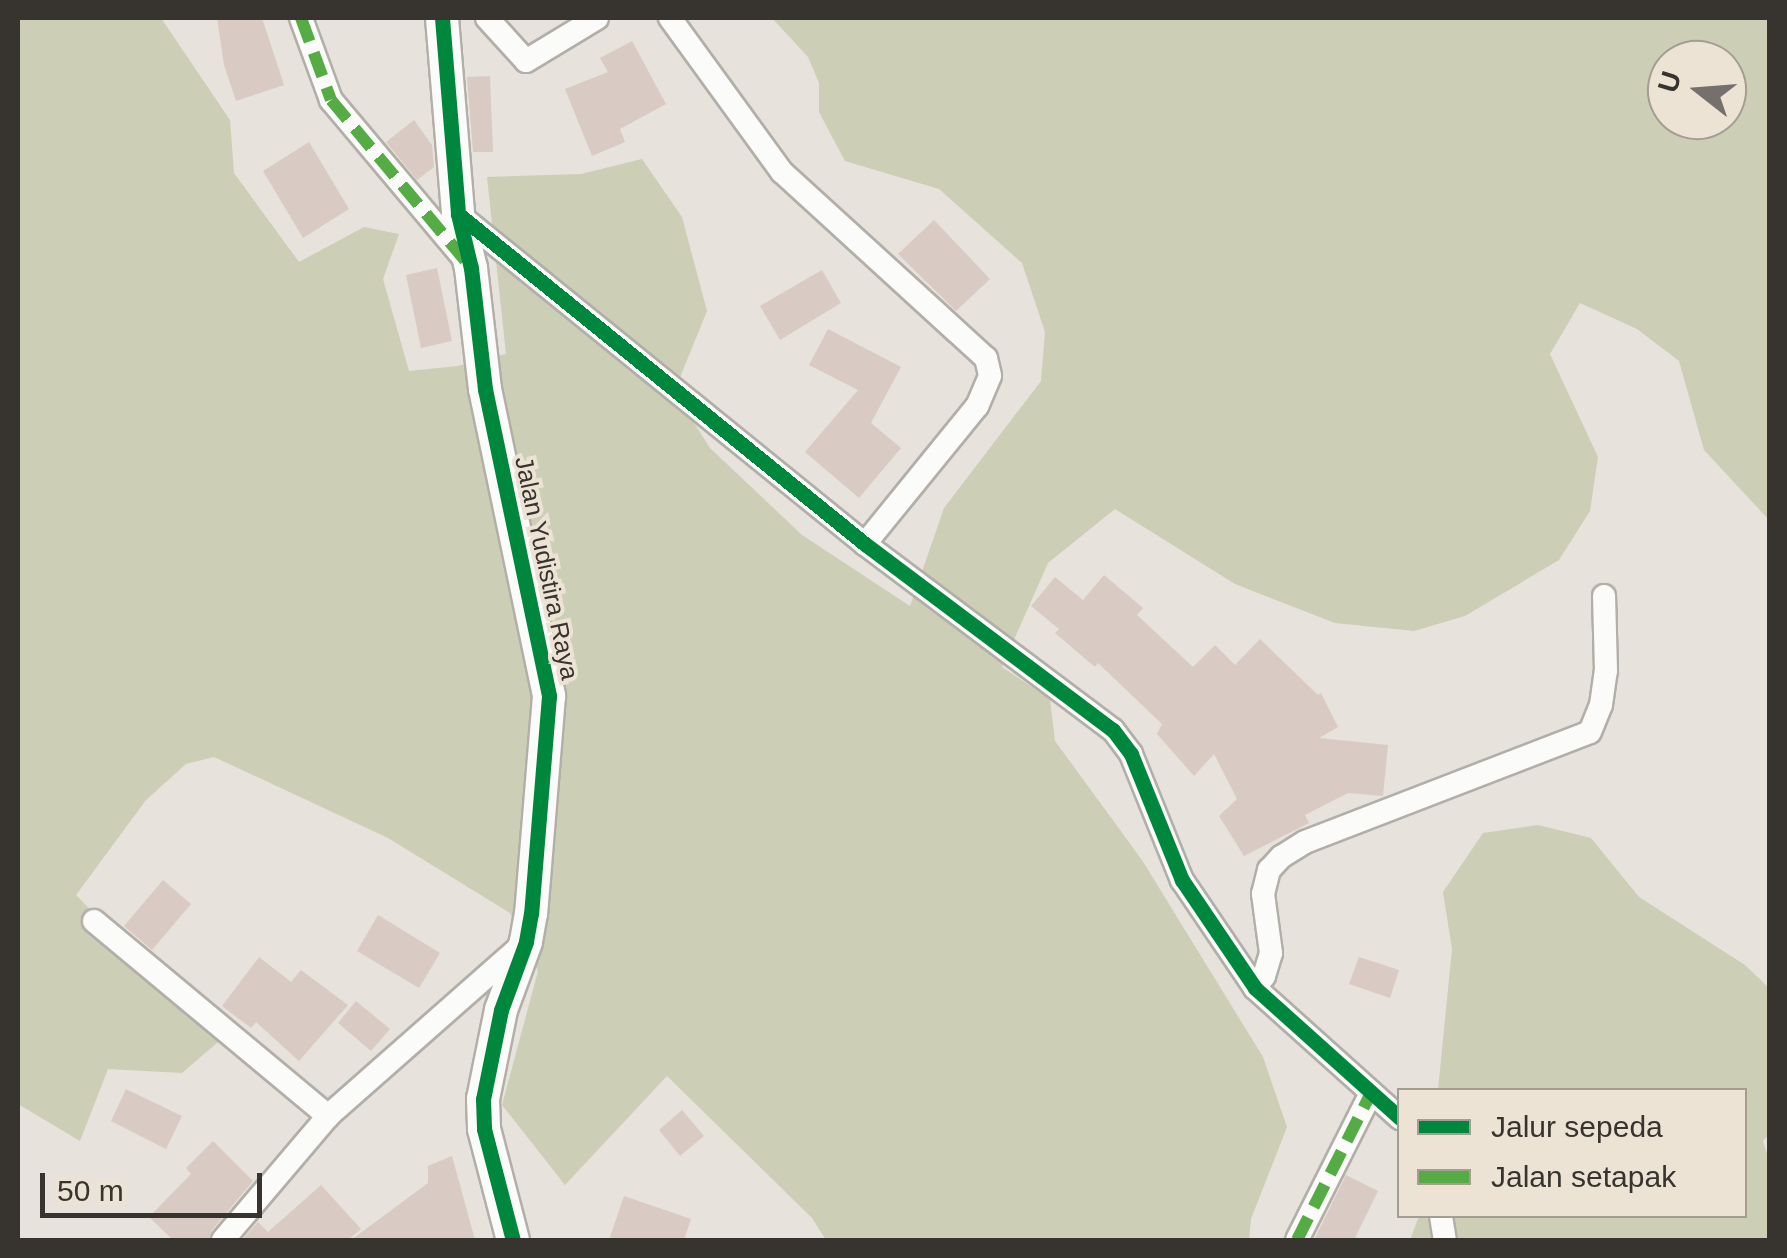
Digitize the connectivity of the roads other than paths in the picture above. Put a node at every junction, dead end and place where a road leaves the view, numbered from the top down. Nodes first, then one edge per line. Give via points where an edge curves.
1 (300, 18) edge
2 (442, 18) edge
3 (487, 18) edge
4 (597, 18) edge
5 (670, 18) edge
6 (458, 214) junction
7 (472, 268) junction
8 (865, 544) junction
9 (1604, 596) dead end
10 (94, 920) dead end
11 (526, 942) junction
12 (1255, 988) junction
13 (1372, 1094) junction
14 (1397, 1115) edge
15 (328, 1116) junction
16 (223, 1240) edge
17 (513, 1240) edge
18 (1297, 1240) edge

1 - 7 street via 331,100
2 - 6 street, Jalan Yudistira Raya
3 - 4 street via 526,62
5 - 8 street via 782,172 986,358 990,376 977,406
6 - 7 street, Jalan Yudistira Raya
6 - 8 street
7 - 11 street, Jalan Yudistira Raya via 496,455 549,696
8 - 12 street via 1113,730 1132,754 1182,880
9 - 12 street via 1606,671 1590,732 1280,856 1263,894 1270,953
10 - 15 street
11 - 15 street
11 - 17 street, Jalan Yudistira Raya via 501,1010 483,1099 484,1129
12 - 13 street
13 - 14 street
13 - 18 street
15 - 16 street

